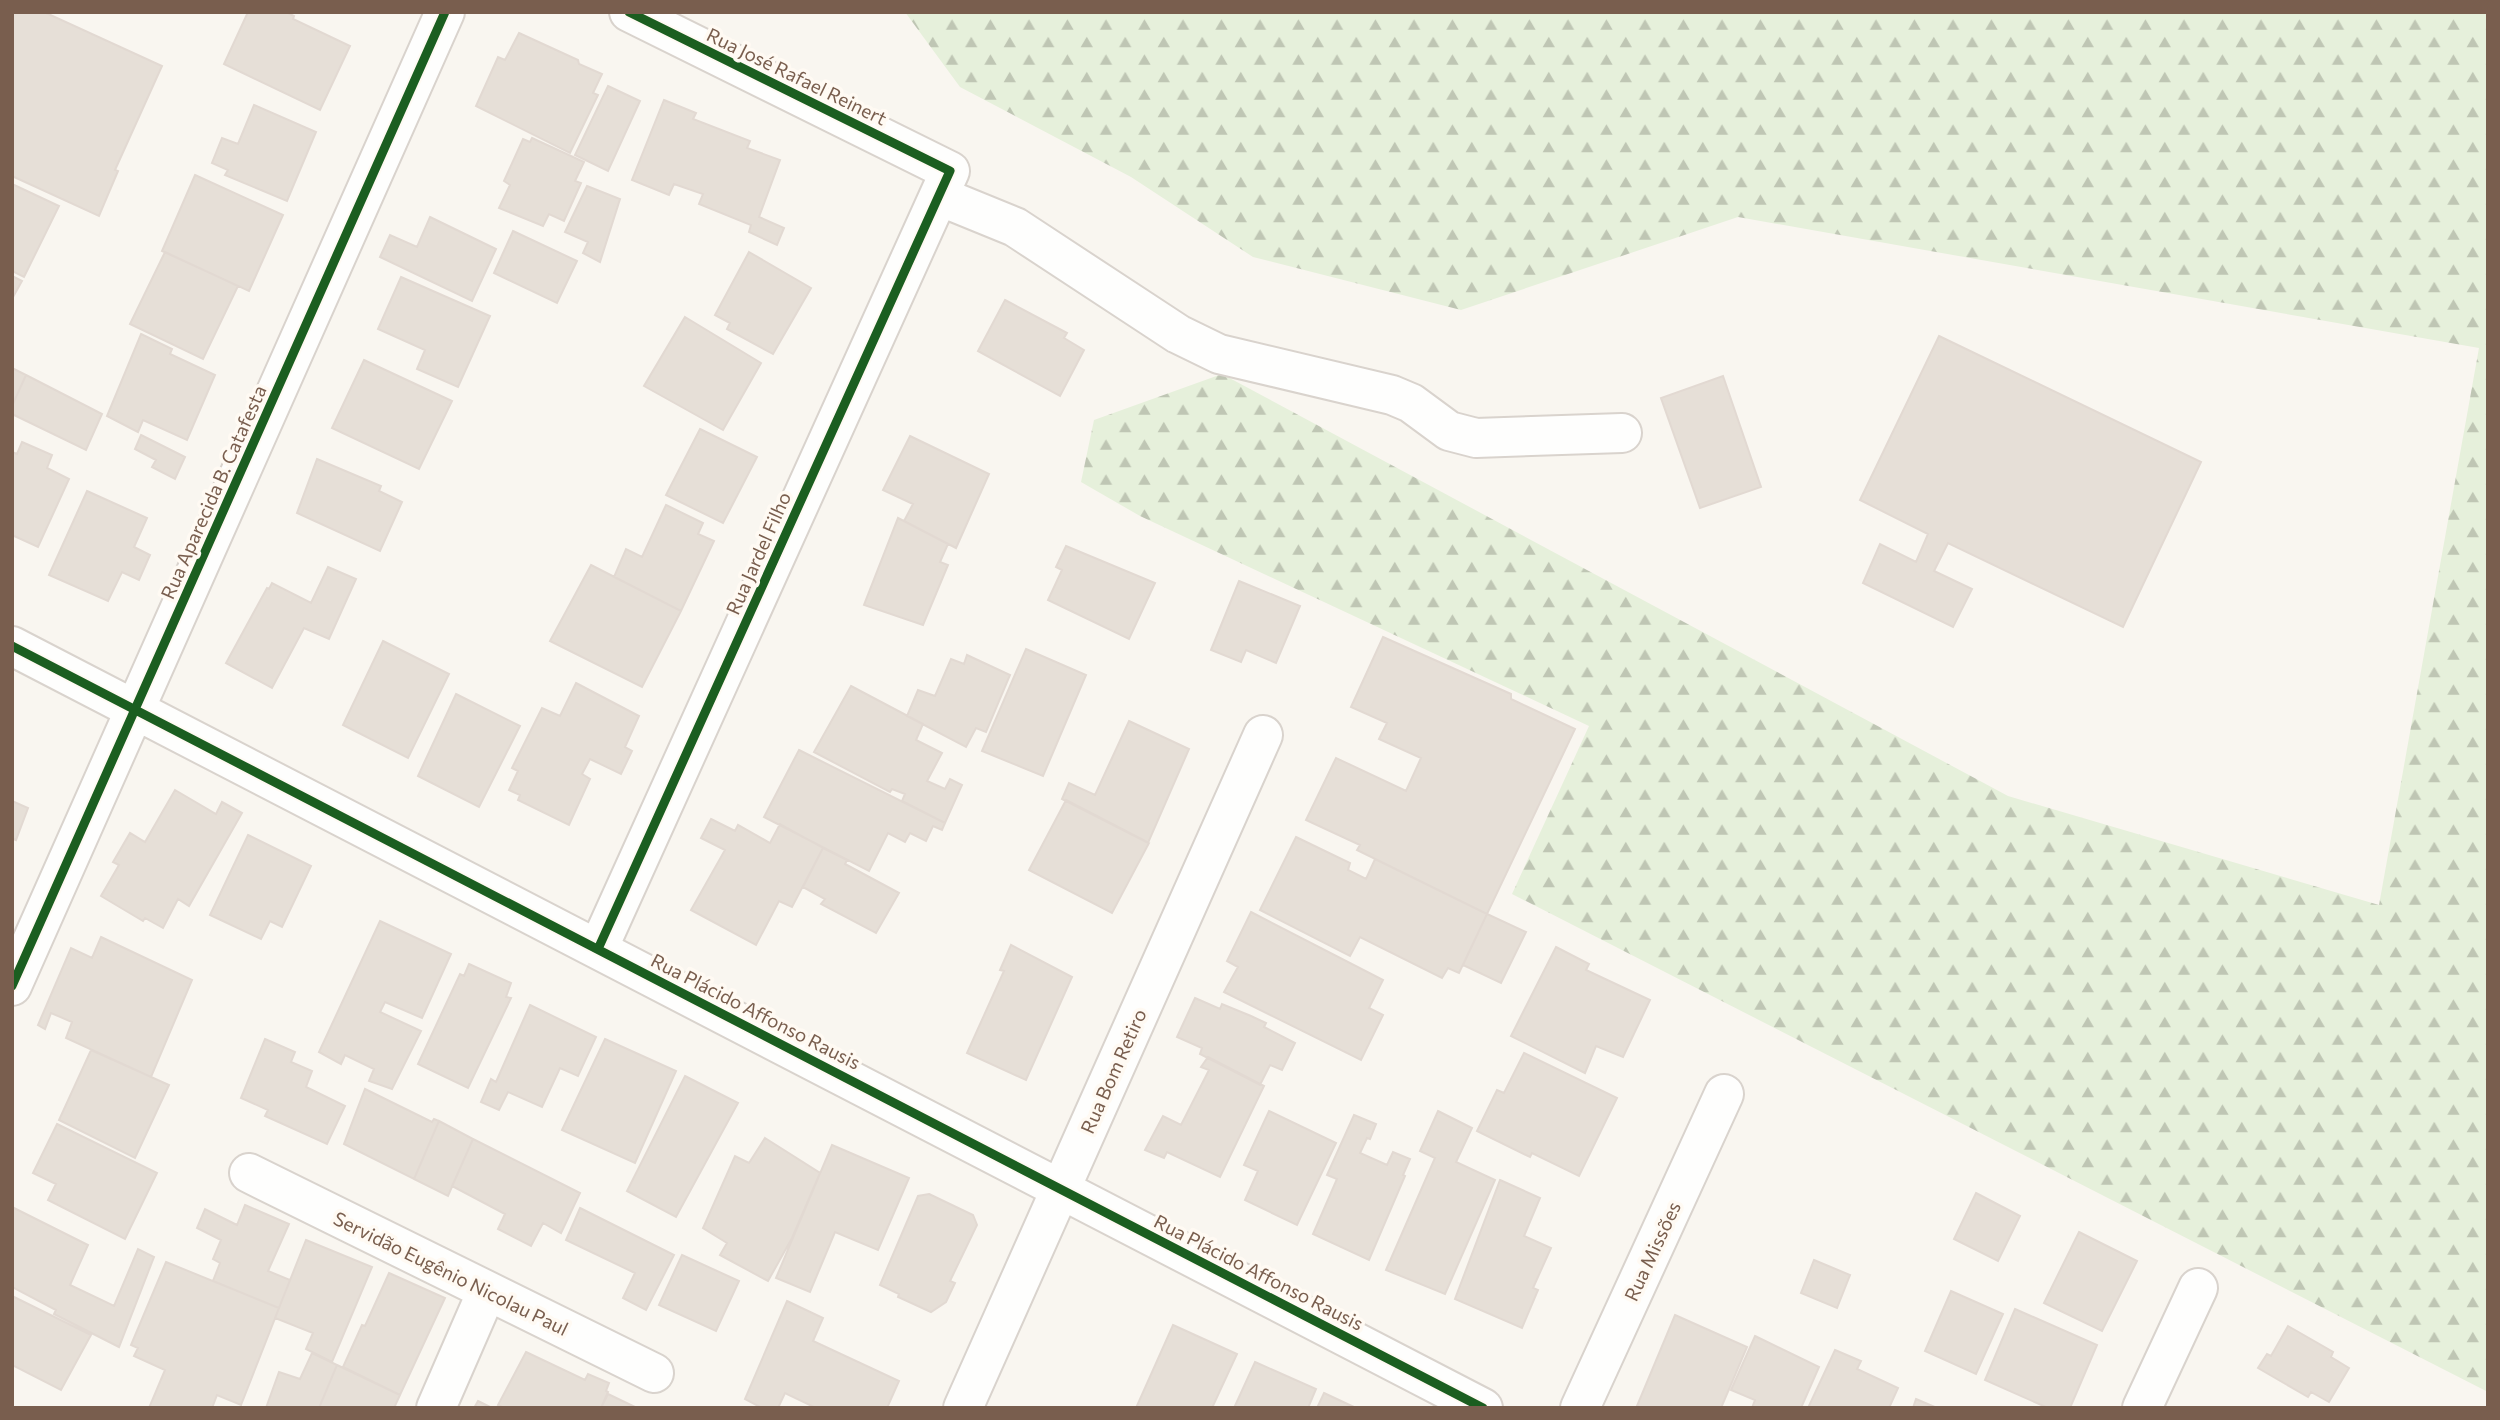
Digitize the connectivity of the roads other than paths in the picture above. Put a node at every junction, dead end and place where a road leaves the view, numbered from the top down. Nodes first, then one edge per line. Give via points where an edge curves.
1 (445, 12) edge
2 (628, 12) edge
3 (945, 184) junction
4 (1622, 433) dead end
5 (12, 646) edge
6 (135, 710) junction
7 (1263, 734) dead end
8 (598, 949) junction
9 (12, 986) edge
10 (1724, 1094) dead end
11 (248, 1173) dead end
12 (1060, 1189) junction
13 (2198, 1288) dead end
14 (487, 1291) junction
15 (654, 1373) dead end
16 (436, 1408) edge
17 (963, 1408) edge
18 (1483, 1408) edge
19 (1580, 1408) edge
20 (2143, 1408) edge

1 - 6 street, Rua Aparecida B. Catafesta
2 - 3 street, Rua José Rafael Reinert
3 - 4 street, Rua José Rafael Reinert via 1178,334 1219,354 1392,395 1449,431 1476,438
3 - 8 street, Rua Jardel Filho
5 - 6 street, Rua Plácido Affonso Rausis
6 - 8 street, Rua Plácido Affonso Rausis
6 - 9 street, Rua Aparecida B. Catafesta
7 - 12 street, Rua Bom Retiro
8 - 12 street, Rua Plácido Affonso Rausis
10 - 19 street, Rua Missões
11 - 14 street, Servidão Eugênio Nicolau Paul
12 - 17 street, Rua Bom Retiro
12 - 18 street, Rua Plácido Affonso Rausis
13 - 20 street
14 - 15 street, Servidão Eugênio Nicolau Paul
14 - 16 street

